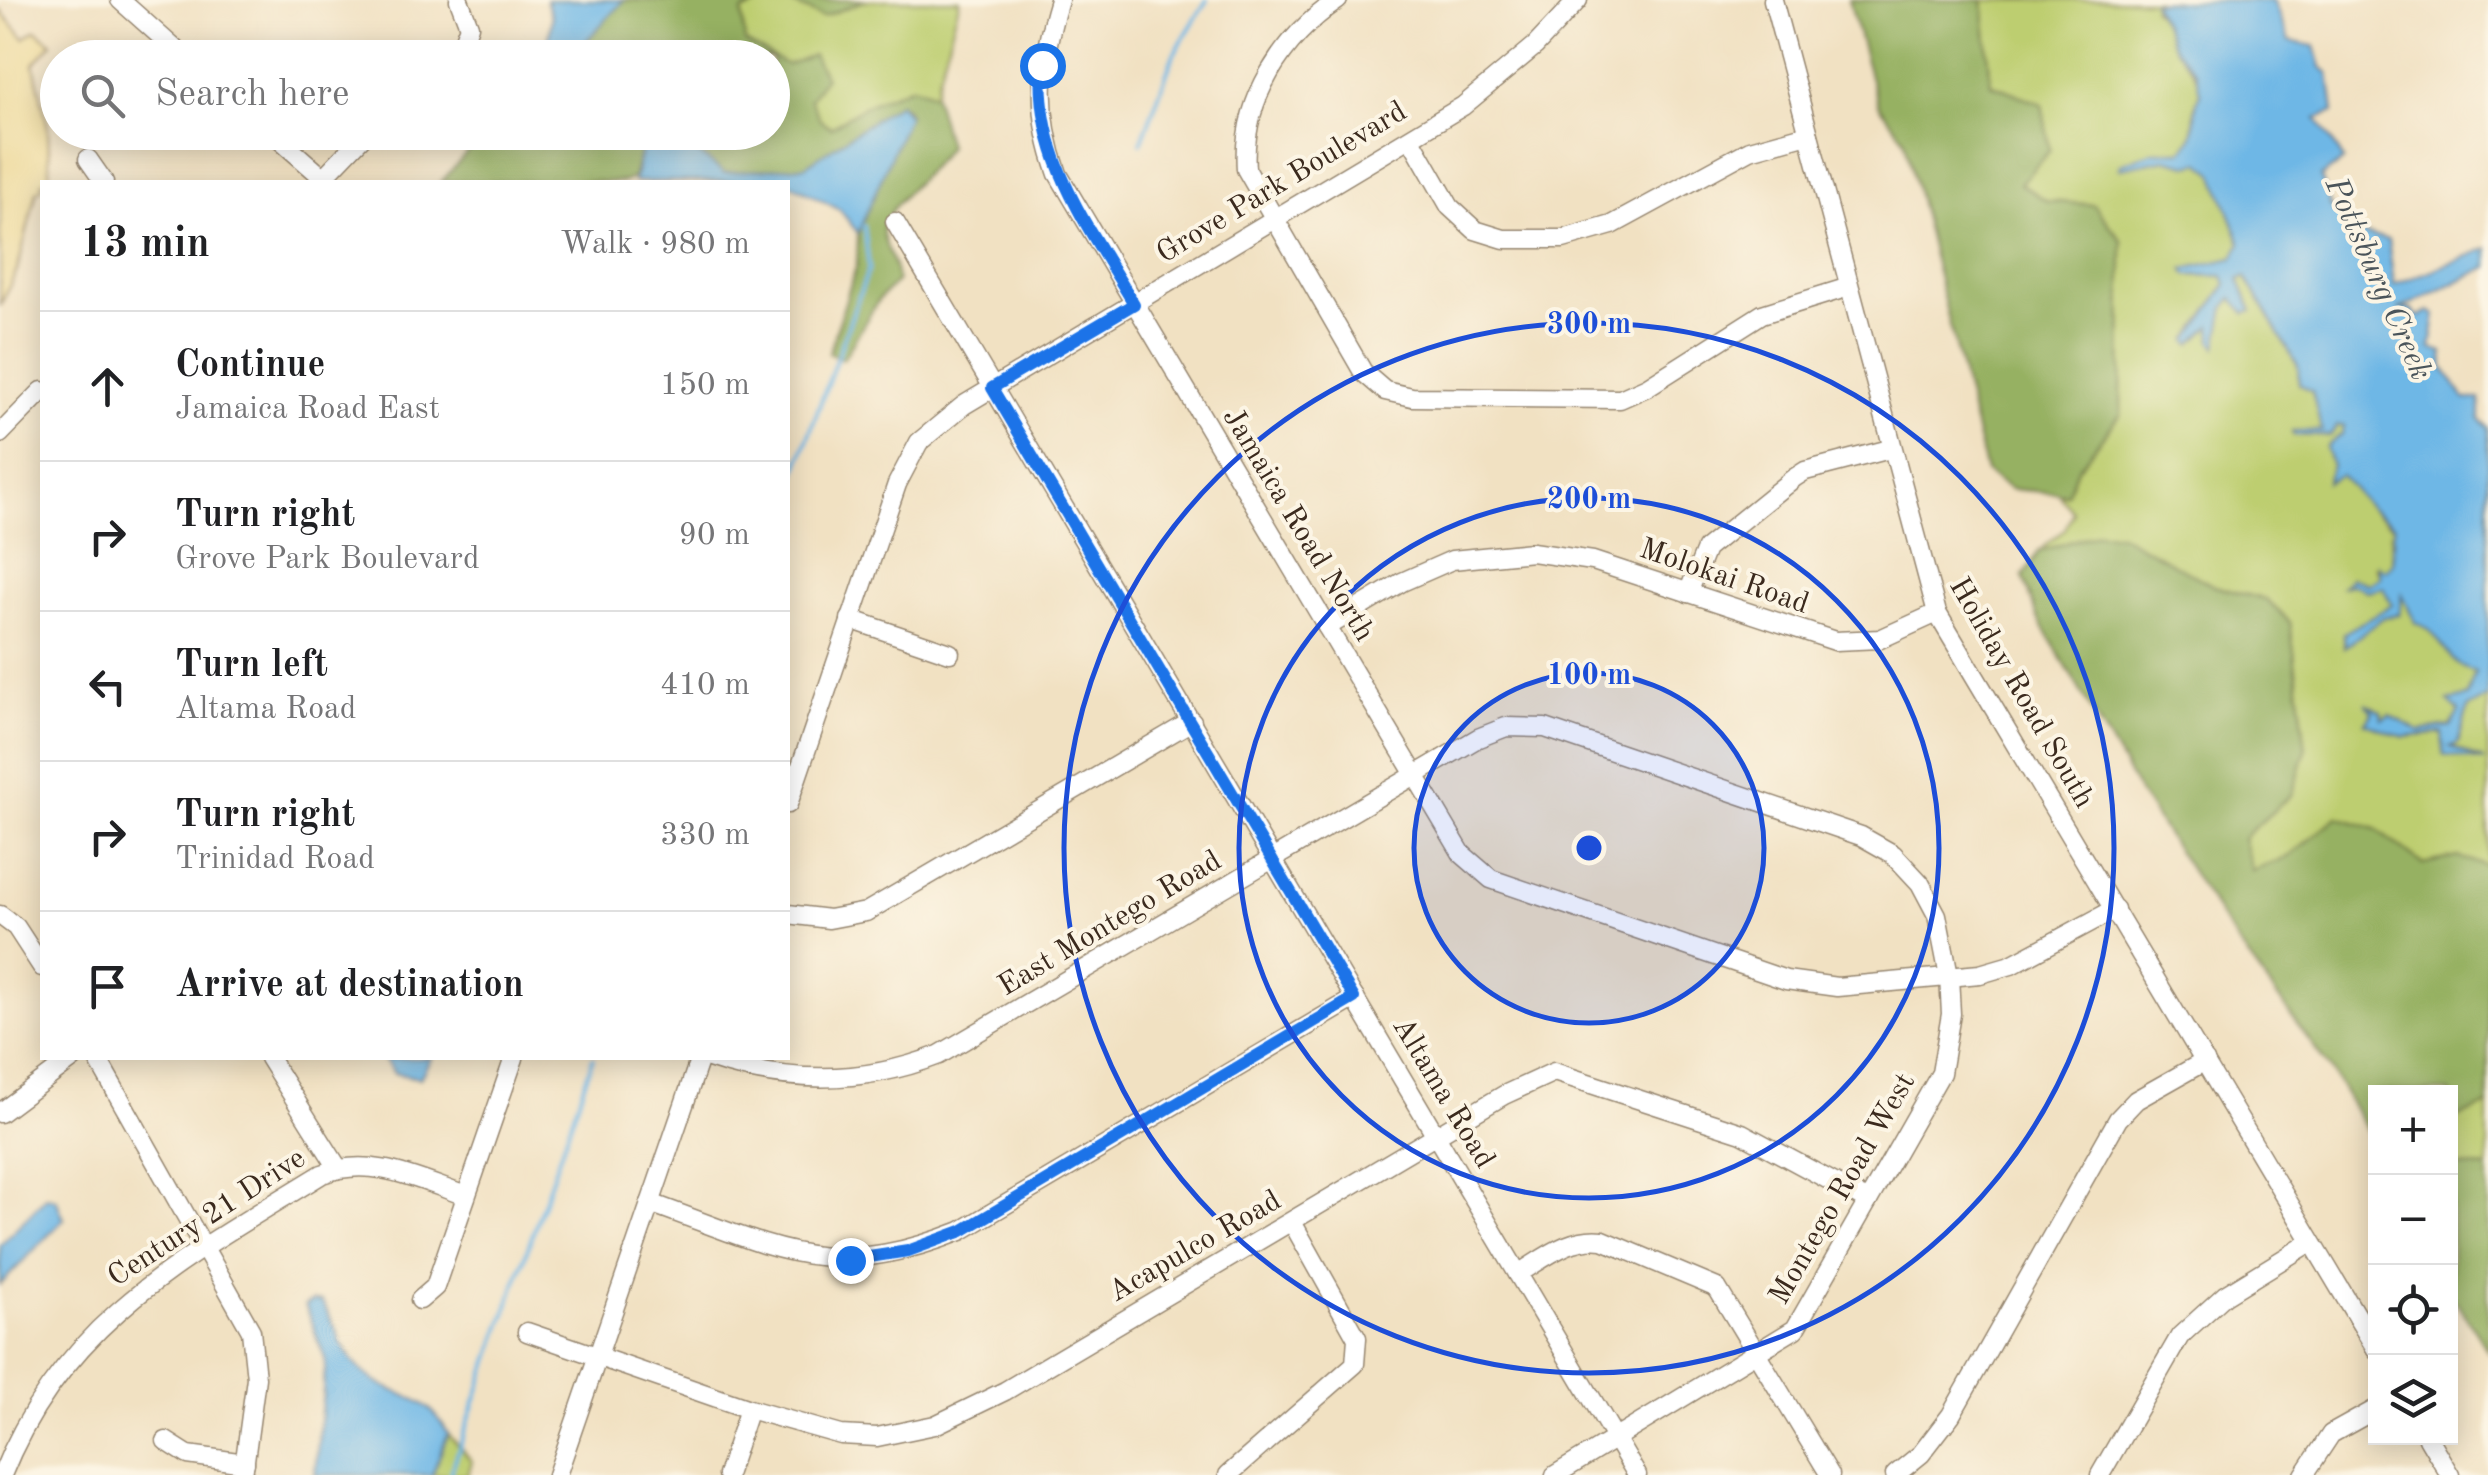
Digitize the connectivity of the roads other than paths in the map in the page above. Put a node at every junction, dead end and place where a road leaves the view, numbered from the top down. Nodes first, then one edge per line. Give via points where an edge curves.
1 (120, 0) edge
2 (459, 0) edge
3 (1059, 0) edge
4 (1338, 0) edge
5 (1578, 0) edge
6 (1773, 0) edge
7 (166, 40) edge
8 (464, 40) edge
9 (1808, 134) junction
10 (1411, 139) junction
11 (290, 150) edge
12 (351, 150) edge
13 (88, 159) dead end
14 (103, 180) edge
15 (322, 180) edge
16 (324, 180) edge
17 (895, 222) dead end
18 (1272, 222) junction
19 (1848, 287) junction
20 (1134, 304) junction
21 (992, 388) junction
22 (40, 393) edge
23 (0, 434) edge
24 (1890, 448) junction
25 (1688, 594) junction
26 (1937, 613) junction
27 (850, 618) junction
28 (1327, 627) junction
29 (950, 653) dead end
30 (1192, 722) junction
31 (1416, 775) junction
32 (790, 798) edge
33 (1273, 860) junction
34 (2115, 909) junction
35 (790, 914) edge
36 (0, 915) edge
37 (40, 964) edge
38 (1949, 976) junction
39 (1354, 998) junction
40 (71, 1060) edge
41 (98, 1060) edge
42 (269, 1060) edge
43 (513, 1060) edge
44 (699, 1060) edge
45 (716, 1060) edge
46 (2204, 1061) junction
47 (0, 1113) edge
48 (1436, 1136) junction
49 (338, 1168) junction
50 (466, 1196) junction
51 (1868, 1201) junction
52 (650, 1203) junction
53 (1292, 1222) junction
54 (2311, 1242) junction
55 (203, 1248) junction
56 (1518, 1274) junction
57 (420, 1300) dead end
58 (528, 1332) dead end
59 (2368, 1336) edge
60 (1758, 1353) junction
61 (598, 1357) junction
62 (749, 1409) junction
63 (2368, 1413) edge
64 (1616, 1439) junction
65 (166, 1441) dead end
66 (2432, 1445) edge
67 (3, 1464) edge
68 (244, 1469) edge
69 (556, 1475) edge
70 (726, 1475) edge
71 (1228, 1475) edge
72 (1554, 1475) edge
73 (1637, 1475) edge
74 (1830, 1475) edge
75 (1895, 1475) edge
76 (2100, 1475) edge
77 (2304, 1475) edge
78 (2450, 1475) edge

1 - 7 street
2 - 8 street via 469,26
3 - 20 street, Jamaica Road North via 1042,65 1048,146
4 - 18 street via 1282,52 1246,133 1246,169
5 - 10 street, Grove Park Boulevard via 1508,71
6 - 9 street, Holiday Road South
9 - 10 street via 1750,150 1612,225 1563,238 1504,239 1466,225
9 - 19 street, Holiday Road South
10 - 18 street, Grove Park Boulevard
11 - 15 street
12 - 16 street
13 - 14 street
17 - 21 street, Altama Road
18 - 19 street via 1363,372 1400,395 1620,399 1762,314
18 - 20 street, Grove Park Boulevard
19 - 24 street, Holiday Road South
20 - 21 street, Grove Park Boulevard
20 - 28 street, Jamaica Road North
21 - 27 street, Grove Park Boulevard via 940,422 905,463
21 - 30 street, Altama Road
22 - 23 street
24 - 25 street via 1794,478 1706,549
24 - 26 street, Holiday Road South
25 - 26 street, Molokai Road via 1834,641 1880,639
25 - 28 street, Molokai Road via 1593,561 1500,552 1426,570
26 - 34 street, Holiday Road South
27 - 29 street
27 - 32 street, Grove Park Boulevard
28 - 31 street, Jamaica Road North
30 - 33 street, Altama Road
30 - 35 street via 866,912 828,919
31 - 33 street, East Montego Road
31 - 38 street, Jamaica Road North via 1462,854 1492,879 1811,986
31 - 38 street, East Montego Road via 1485,735 1536,726 1860,836 1892,854 1920,883 1936,915
33 - 39 street, Altama Road
33 - 45 street, East Montego Road via 968,1040 908,1067 830,1079 767,1074
34 - 38 street, Jamaica Road North via 2037,955 1980,974
34 - 46 street, Holiday Road South
36 - 37 street
38 - 51 street, Montego Road West via 1950,1032 1941,1073
39 - 48 street, Altama Road
39 - 52 street via 962,1231 908,1251 818,1259
40 - 47 street
41 - 55 street
42 - 49 street
43 - 50 street
44 - 52 street
46 - 54 street, Holiday Road South
46 - 75 street via 2136,1100 2118,1119 1950,1415
48 - 51 street, Acapulco Road via 1554,1072 1742,1133
48 - 53 street, Acapulco Road
48 - 56 street, Altama Road
49 - 50 street, Century 21 Drive via 380,1167
49 - 55 street, Century 21 Drive
50 - 57 street via 435,1286
51 - 60 street, Montego Road West via 1803,1320
52 - 61 street
53 - 62 street, Acapulco Road via 935,1425 877,1437 841,1436
53 - 71 street via 1356,1338 1356,1364
54 - 59 street, Holiday Road South
54 - 76 street via 2224,1296 2180,1336
55 - 67 street, Century 21 Drive via 141,1288 86,1339
55 - 68 street via 245,1316 256,1352
56 - 60 street via 1573,1241 1603,1240 1717,1288
56 - 64 street, Altama Road
58 - 61 street, Acapulco Road
60 - 64 street, Montego Road West
60 - 74 street
61 - 62 street, Acapulco Road
61 - 69 street
62 - 70 street
63 - 77 street via 2331,1434
64 - 72 street, Montego Road West
64 - 73 street, Altama Road
65 - 68 street via 188,1455
66 - 78 street

